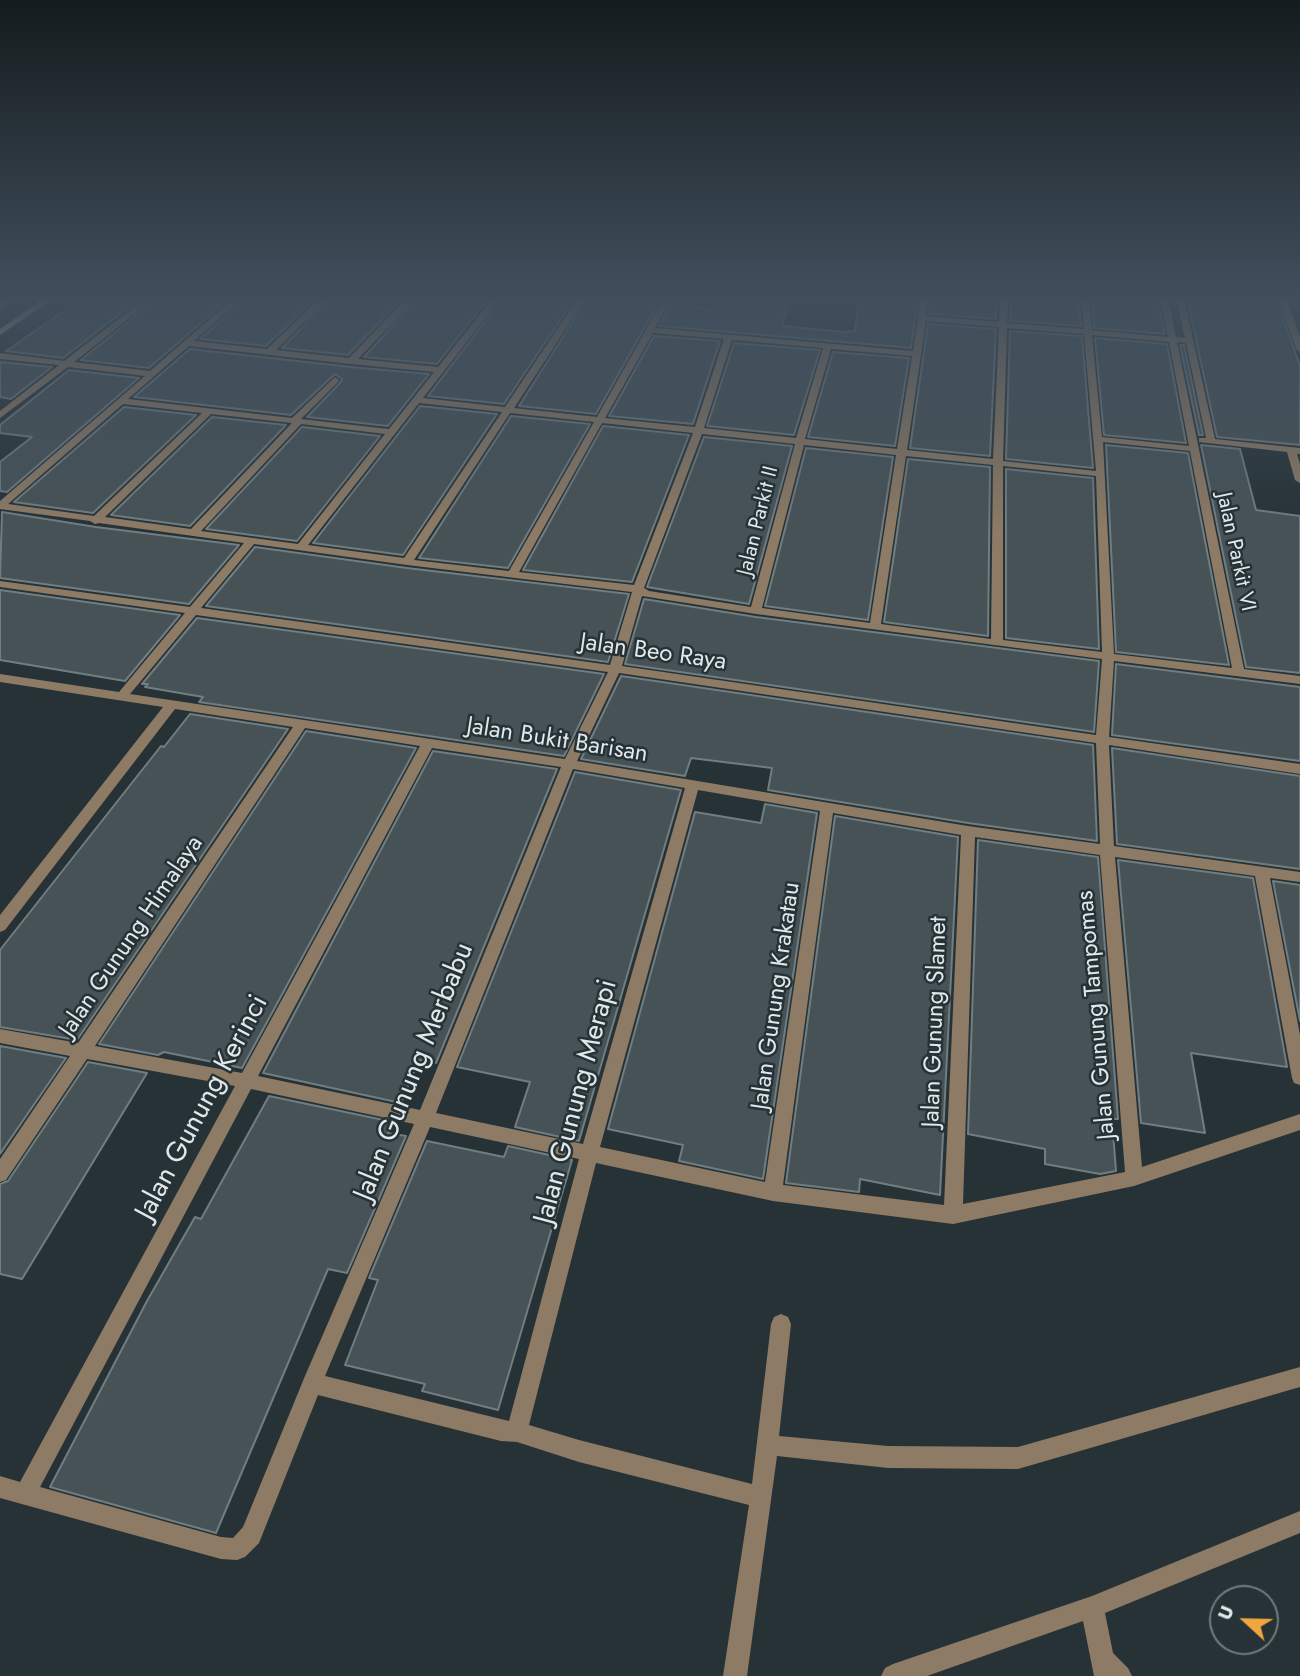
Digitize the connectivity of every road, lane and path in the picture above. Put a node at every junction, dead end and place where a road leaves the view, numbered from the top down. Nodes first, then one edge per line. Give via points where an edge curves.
1 (50, 376) edge
2 (149, 376) edge
3 (434, 376) edge
4 (529, 376) edge
5 (625, 376) edge
6 (716, 376) edge
7 (819, 376) edge
8 (914, 376) edge
9 (1002, 376) edge
10 (1092, 376) edge
11 (1180, 376) edge
12 (1197, 376) edge
13 (335, 380) dead end
14 (1183, 389) junction
15 (1200, 391) junction
16 (416, 400) junction
17 (120, 401) junction
18 (506, 410) junction
19 (209, 411) junction
20 (0, 415) edge
21 (602, 418) junction
22 (296, 421) junction
23 (699, 429) junction
24 (391, 432) junction
25 (1098, 439) junction
26 (1211, 440) junction
27 (800, 441) junction
28 (1194, 444) junction
29 (1295, 450) edge
30 (903, 452) junction
31 (998, 463) junction
32 (1101, 474) junction
33 (1300, 480) edge
34 (0, 506) edge
35 (95, 521) junction
36 (192, 534) junction
37 (251, 541) junction
38 (300, 547) junction
39 (407, 562) junction
40 (513, 573) junction
41 (0, 584) edge
42 (638, 589) junction
43 (192, 611) junction
44 (756, 611) junction
45 (875, 627) junction
46 (997, 643) junction
47 (1108, 656) junction
48 (615, 669) junction
49 (1239, 673) junction
50 (0, 678) edge
51 (1300, 680) edge
52 (121, 697) junction
53 (172, 705) junction
54 (301, 725) junction
55 (1102, 741) junction
56 (428, 745) junction
57 (569, 764) junction
58 (1300, 769) edge
59 (692, 786) junction
60 (827, 808) junction
61 (968, 831) junction
62 (1107, 849) junction
63 (1261, 871) junction
64 (1300, 877) edge
65 (0, 926) edge
66 (0, 1036) edge
67 (83, 1050) junction
68 (1300, 1078) edge
69 (248, 1081) junction
70 (426, 1118) junction
71 (1300, 1122) edge
72 (589, 1154) junction
73 (0, 1174) edge
74 (1133, 1178) junction
75 (773, 1192) junction
76 (953, 1215) junction
77 (780, 1324) dead end
78 (1300, 1377) edge
79 (309, 1391) junction
80 (517, 1432) junction
81 (768, 1445) junction
82 (0, 1486) edge
83 (24, 1495) junction
84 (760, 1497) junction
85 (1300, 1522) edge
86 (1092, 1607) junction
87 (1110, 1671) edge
88 (735, 1676) edge
89 (893, 1676) edge

1 - 20 street
2 - 17 street
3 - 16 street
4 - 18 street
5 - 21 street
6 - 23 street, Jalan Gunung Merbabu
7 - 27 street, Jalan Parkit II
8 - 30 street
9 - 31 street
10 - 25 street, Jalan Gunung Tampomas
11 - 14 street, Jalan Parkit VI
12 - 15 street
13 - 22 street
14 - 15 street
14 - 28 street, Jalan Parkit VI
15 - 26 street
16 - 18 street
16 - 24 street
17 - 19 street
17 - 34 street
18 - 21 street
18 - 39 street
19 - 22 street
19 - 35 street
21 - 23 street
21 - 40 street
22 - 24 street
22 - 36 street
23 - 27 street
23 - 42 street, Jalan Gunung Merbabu
24 - 38 street
25 - 28 street
25 - 32 street, Jalan Gunung Tampomas
26 - 28 street
26 - 29 street
27 - 30 street
27 - 44 street, Jalan Parkit II
28 - 49 street, Jalan Parkit VI
29 - 33 street
30 - 31 street
30 - 45 street
31 - 32 street
31 - 46 street
32 - 47 street, Jalan Gunung Tampomas
34 - 35 street
35 - 36 street
36 - 37 street
37 - 38 street
37 - 43 street
38 - 39 street
39 - 40 street
40 - 42 street
41 - 43 street, Jalan Beo Raya
42 - 44 street
42 - 48 street, Jalan Gunung Merbabu
43 - 48 street, Jalan Beo Raya
43 - 52 street
44 - 45 street
45 - 46 street
46 - 47 street
47 - 49 street
47 - 55 street, Jalan Gunung Tampomas
48 - 55 street, Jalan Beo Raya
48 - 57 street, Jalan Gunung Merbabu
49 - 51 street
50 - 52 street, Jalan Bukit Barisan
52 - 53 street, Jalan Bukit Barisan
53 - 54 street, Jalan Bukit Barisan
53 - 65 street
54 - 56 street, Jalan Bukit Barisan
54 - 67 street, Jalan Gunung Himalaya
55 - 58 street, Jalan Beo Raya
55 - 62 street, Jalan Gunung Tampomas
56 - 57 street, Jalan Bukit Barisan
56 - 69 street, Jalan Gunung Kerinci
57 - 59 street, Jalan Bukit Barisan
57 - 70 street, Jalan Gunung Merbabu
59 - 60 street, Jalan Bukit Barisan
59 - 72 street, Jalan Gunung Merapi
60 - 61 street, Jalan Bukit Barisan
60 - 75 street, Jalan Gunung Krakatau
61 - 62 street, Jalan Bukit Barisan
61 - 76 street, Jalan Gunung Slamet
62 - 63 street, Jalan Bukit Barisan
62 - 74 street, Jalan Gunung Tampomas
63 - 64 street, Jalan Bukit Barisan
63 - 68 street
66 - 67 street
67 - 69 street
67 - 73 street, Jalan Gunung Himalaya
69 - 70 street
69 - 83 street, Jalan Gunung Kerinci
70 - 72 street
70 - 79 street, Jalan Gunung Merbabu
71 - 74 street
72 - 75 street
72 - 80 street, Jalan Gunung Merapi
74 - 76 street
75 - 76 street
77 - 81 street
78 - 81 street via 1017,1458 888,1457
79 - 80 street
79 - 83 street, Jalan Gunung Merbabu via 251,1535 237,1549
80 - 84 street
81 - 84 street
82 - 83 street
84 - 88 street
85 - 86 street
86 - 87 street
86 - 89 street

